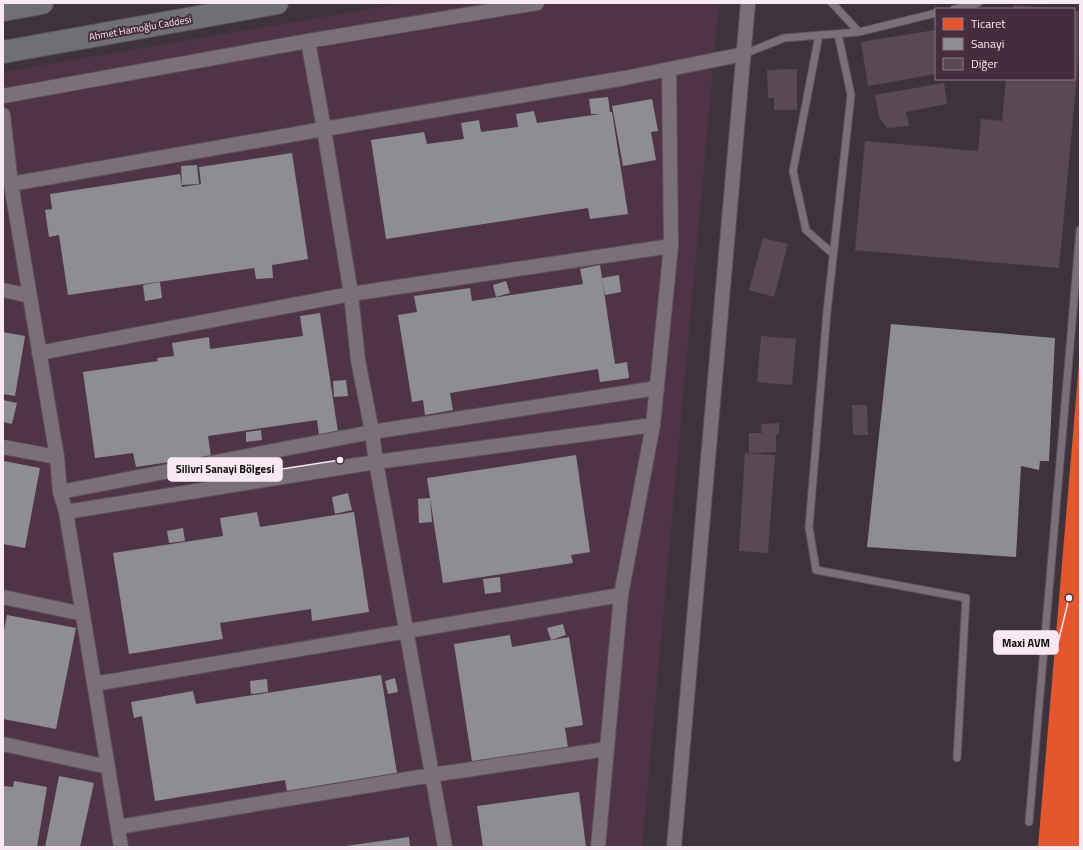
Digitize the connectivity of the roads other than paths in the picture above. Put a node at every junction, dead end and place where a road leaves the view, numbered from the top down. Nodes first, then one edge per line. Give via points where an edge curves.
1 (42, 3) edge
2 (277, 3) edge
3 (537, 3) edge
4 (748, 3) edge
5 (832, 3) edge
6 (978, 3) edge
7 (958, 8) edge
8 (6, 9) edge
9 (935, 13) edge
10 (859, 32) junction
11 (838, 34) junction
12 (819, 35) junction
13 (308, 41) junction
14 (3, 52) edge
15 (744, 54) junction
16 (669, 69) junction
17 (3, 96) edge
18 (3, 115) edge
19 (324, 129) junction
20 (11, 184) junction
21 (1080, 230) edge
22 (671, 246) junction
23 (833, 254) junction
24 (3, 290) edge
25 (351, 294) junction
26 (30, 296) junction
27 (39, 353) junction
28 (657, 388) junction
29 (653, 424) junction
30 (372, 432) junction
31 (3, 447) edge
32 (57, 457) junction
33 (376, 462) junction
34 (60, 492) junction
35 (66, 512) junction
36 (621, 595) junction
37 (3, 597) edge
38 (83, 614) junction
39 (406, 632) junction
40 (94, 684) junction
41 (3, 744) edge
42 (607, 749) junction
43 (957, 758) dead end
44 (108, 767) junction
45 (432, 775) junction
46 (1028, 822) dead end
47 (118, 827) junction
48 (121, 847) edge
49 (444, 847) edge
50 (598, 847) edge
51 (674, 847) edge

1 - 8 highway
2 - 14 highway, Ahmet Hamoğlu Caddesi
3 - 13 street
4 - 15 street
5 - 10 lane
6 - 7 lane
9 - 10 lane
10 - 11 lane
11 - 12 lane
11 - 23 lane via 851,95
12 - 15 lane via 784,38
12 - 23 lane via 793,171 806,230
13 - 17 street
13 - 19 street
15 - 16 street
15 - 51 street
16 - 19 street
16 - 22 street
18 - 20 street
19 - 20 street
19 - 25 street
20 - 26 street
21 - 46 lane
22 - 25 street
22 - 28 street
23 - 43 lane via 809,527 816,570 966,598
24 - 26 street
25 - 27 street
25 - 30 street via 358,360
26 - 27 street
27 - 32 street
28 - 29 street
28 - 30 street
29 - 33 street
29 - 36 street
30 - 33 street
30 - 34 street
31 - 32 street
32 - 34 street
33 - 35 street
33 - 39 street
34 - 35 street
35 - 38 street
36 - 39 street
36 - 42 street
37 - 38 street
38 - 40 street
39 - 40 street
39 - 45 street
40 - 44 street
41 - 44 street
42 - 45 street
42 - 50 street
44 - 47 street
45 - 47 street
45 - 49 street
47 - 48 street

